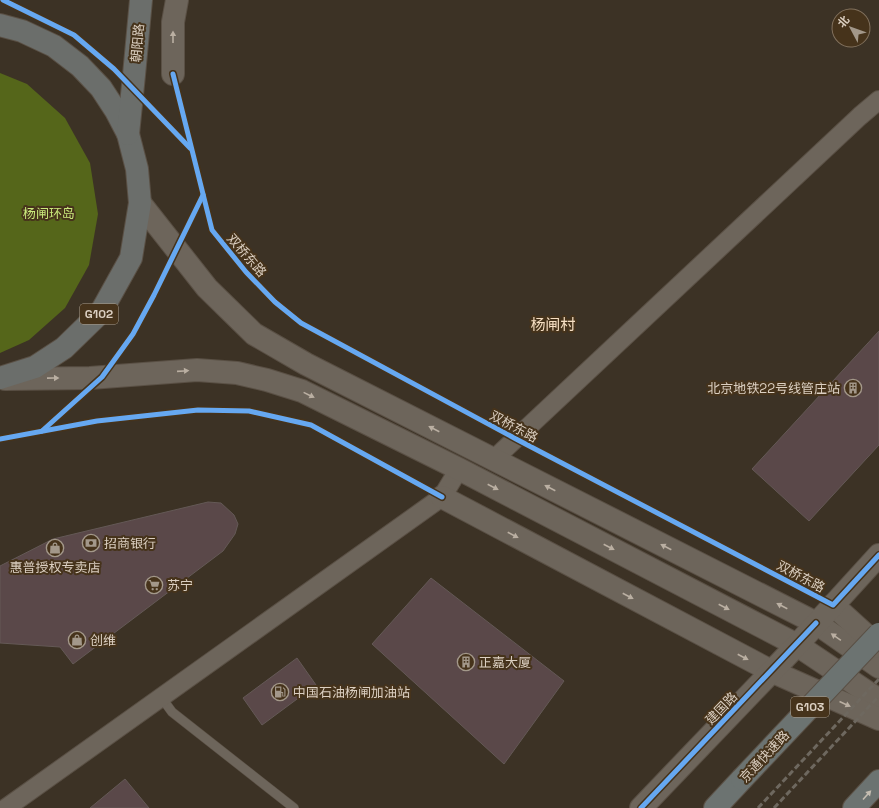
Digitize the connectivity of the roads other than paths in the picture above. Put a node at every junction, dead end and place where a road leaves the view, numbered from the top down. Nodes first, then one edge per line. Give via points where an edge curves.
1 (141, 0) edge
2 (177, 0) edge
3 (0, 25) edge
4 (173, 74) dead end
5 (879, 100) edge
6 (128, 134) junction
7 (140, 203) junction
8 (0, 379) edge
9 (494, 459) junction
10 (459, 469) junction
11 (442, 497) junction
12 (879, 555) edge
13 (833, 605) junction
14 (816, 623) junction
15 (879, 634) edge
16 (797, 645) junction
17 (879, 647) edge
18 (879, 667) edge
19 (771, 671) junction
20 (161, 697) junction
21 (879, 700) edge
22 (879, 719) edge
23 (879, 781) edge
24 (6, 808) edge
25 (294, 808) edge
26 (641, 808) edge
27 (715, 808) edge
28 (854, 808) edge

1 - 6 highway, 朝阳路 / G102
4 -> 2 street via 173,22
3 - 6 highway via 22,31 54,46 80,66 101,88
5 - 9 street
6 - 7 highway, G102 via 137,169
7 - 8 highway, G102 via 131,258 101,312 64,348 35,367
9 -> 7 street via 306,364 254,334 207,288
8 -> 10 street via 90,378 197,370 237,372 302,391
14 -> 9 street
10 - 11 street
10 -> 16 street
11 -> 19 street
11 - 20 street
12 - 13 street, 建国路
13 - 14 street, 建国路
13 - 17 street, 双桥东路
14 - 16 street, 建国路
18 -> 14 street
15 - 27 highway, 京通快速路 / G103, bridge
16 - 19 street, 建国路
16 - 21 street
19 -> 22 street
19 - 26 street, 建国路
20 - 24 street
20 - 25 lane via 172,712
28 -> 23 highway

